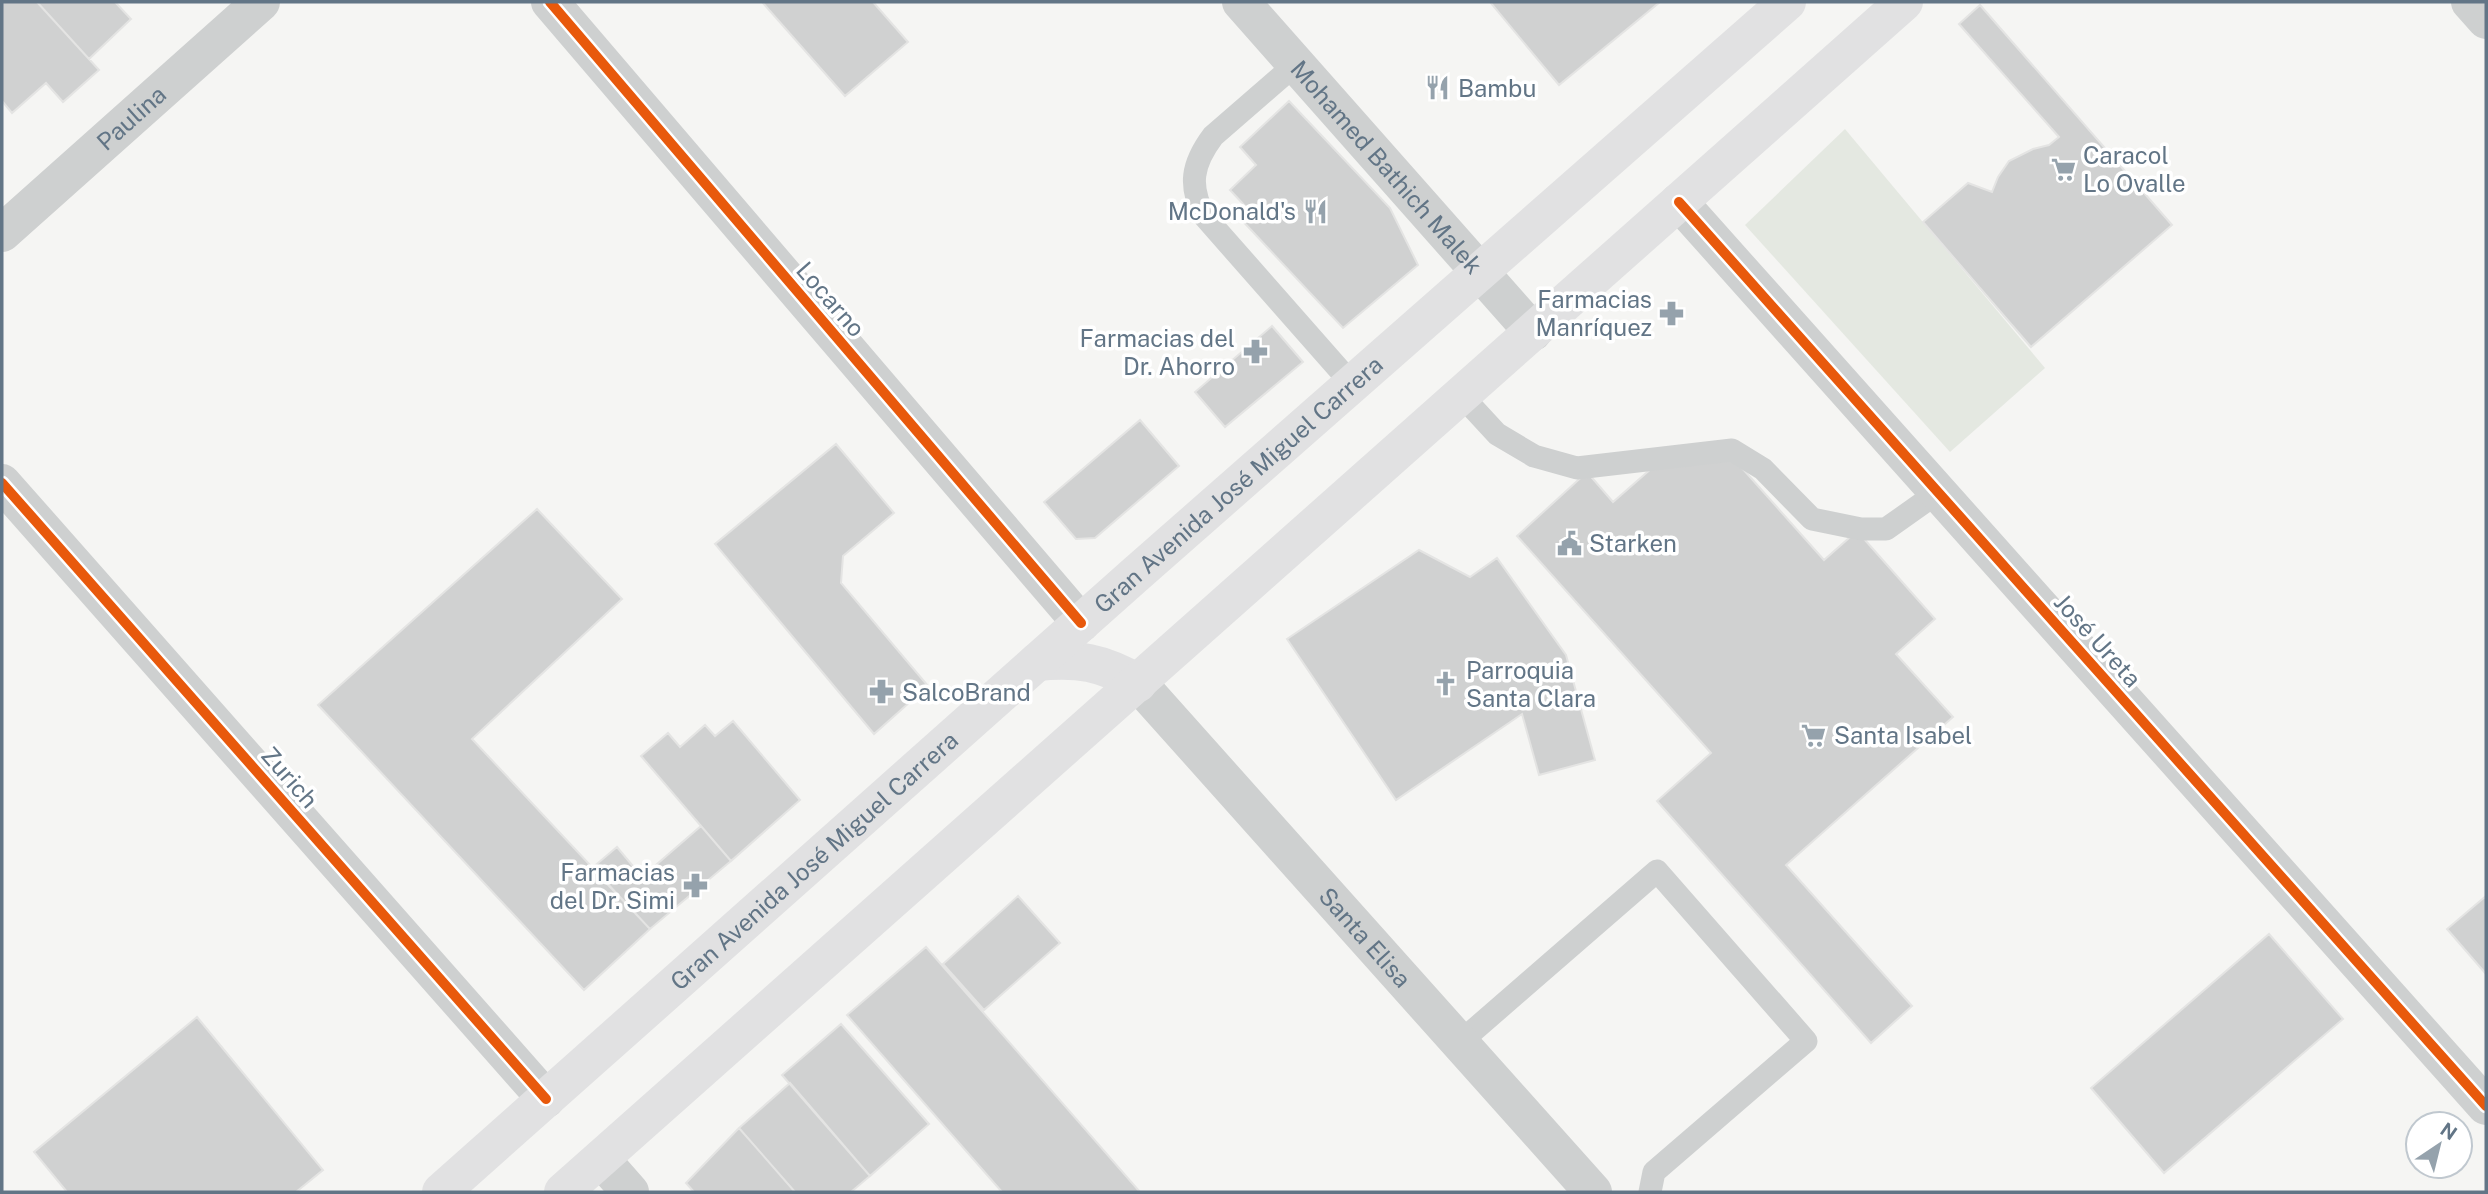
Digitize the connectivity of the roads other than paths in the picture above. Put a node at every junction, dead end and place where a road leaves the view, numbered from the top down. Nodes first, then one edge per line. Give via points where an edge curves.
1 (261, 2) edge
2 (550, 2) edge
3 (1241, 2) edge
4 (1787, 2) edge
5 (1904, 2) edge
6 (2470, 2) edge
7 (2486, 20) edge
8 (1296, 64) junction
9 (1679, 202) junction
10 (2, 233) edge
11 (1479, 272) junction
12 (1533, 332) junction
13 (1352, 384) junction
14 (1461, 395) junction
15 (2, 483) edge
16 (1937, 493) junction
17 (1081, 623) junction
18 (1037, 662) junction
19 (1138, 684) junction
20 (1459, 1043) junction
21 (546, 1099) junction
22 (2486, 1106) edge
23 (601, 1159) junction
24 (441, 1192) edge
25 (563, 1192) edge
26 (630, 1192) edge
27 (1592, 1192) edge
28 (1650, 1192) edge

1 - 10 street, Paulina
2 - 17 street, Locarno
3 - 8 street, Mohamed Bathich Malek
4 - 11 main road, Gran Avenida José Miguel Carrera
5 - 9 main road
6 - 7 street
8 - 11 street, Mohamed Bathich Malek
8 - 13 lane via 1203,149 1195,170 1195,199 1205,217
9 - 12 main road
9 - 16 street, José Ureta
11 - 12 street, Mohamed Bathich Malek
11 - 13 main road, Gran Avenida José Miguel Carrera
12 - 14 main road
13 - 17 main road, Gran Avenida José Miguel Carrera
14 - 16 lane via 1497,433 1534,456 1577,468 1732,450 1763,469 1812,519 1886,529
14 - 19 main road
15 - 21 street, Zurich
16 - 22 street, José Ureta
17 - 18 main road, Gran Avenida José Miguel Carrera
18 - 19 main road via 1094,663
18 - 21 main road, Gran Avenida José Miguel Carrera
19 - 20 street, Santa Elisa
19 - 23 main road
20 - 27 street, Santa Elisa
20 - 28 lane via 1657,871 1806,1041 1654,1172
21 - 24 main road, Gran Avenida José Miguel Carrera
23 - 25 main road
23 - 26 street

